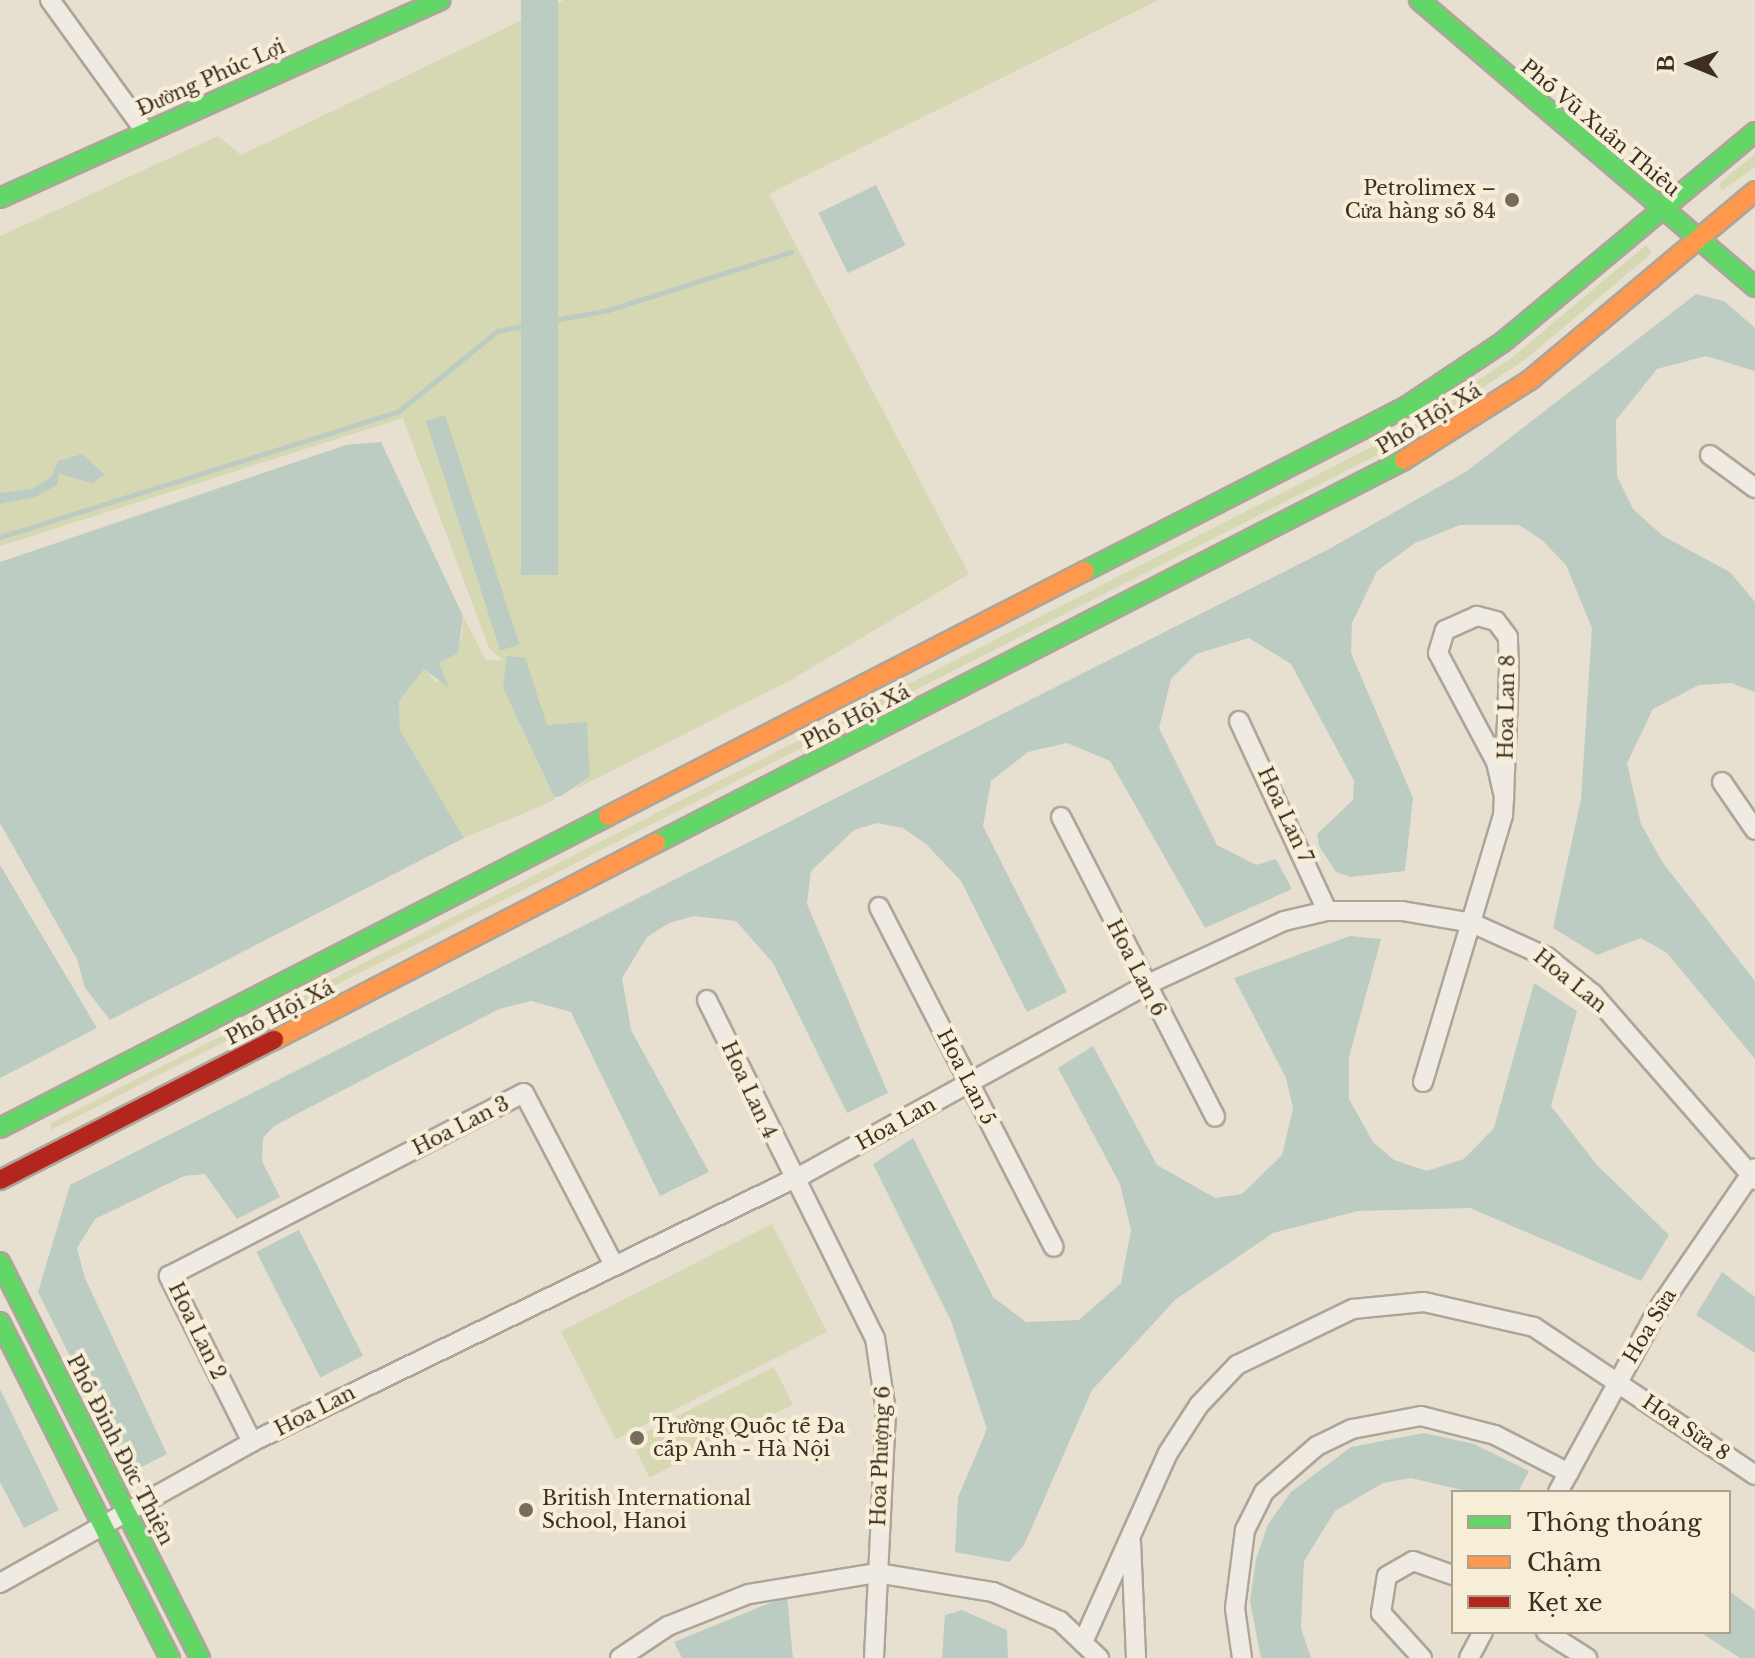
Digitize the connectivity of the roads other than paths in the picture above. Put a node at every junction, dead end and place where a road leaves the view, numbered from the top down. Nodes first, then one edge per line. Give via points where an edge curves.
1 (50, 0) edge
2 (441, 0) edge
3 (1419, 0) edge
4 (145, 131) junction
5 (1755, 132) edge
6 (1755, 191) edge
7 (0, 198) edge
8 (1661, 209) junction
9 (1697, 239) junction
10 (1755, 287) edge
11 (1710, 455) dead end
12 (1755, 488) edge
13 (1239, 721) dead end
14 (1722, 782) dead end
15 (1504, 798) junction
16 (1061, 817) dead end
17 (1755, 830) edge
18 (879, 907) dead end
19 (1327, 911) junction
20 (1472, 923) junction
21 (1144, 986) junction
22 (707, 1000) dead end
23 (1423, 1082) dead end
24 (969, 1083) junction
25 (1215, 1117) dead end
26 (0, 1128) edge
27 (1753, 1174) edge
28 (0, 1180) edge
29 (791, 1180) junction
30 (268, 1225) joint
31 (1054, 1247) dead end
32 (0, 1262) edge
33 (614, 1265) junction
34 (0, 1322) edge
35 (1618, 1381) junction
36 (252, 1442) junction
37 (1569, 1473) junction
38 (1755, 1475) edge
39 (1559, 1490) edge
40 (125, 1508) junction
41 (103, 1521) junction
42 (1130, 1535) junction
43 (877, 1573) junction
44 (1451, 1574) edge
45 (0, 1583) edge
46 (1482, 1634) edge
47 (1549, 1634) edge
48 (1083, 1642) junction
49 (170, 1658) edge
50 (200, 1658) edge
51 (620, 1658) edge
52 (874, 1658) edge
53 (1099, 1658) edge
54 (1136, 1658) edge
55 (1242, 1658) edge
56 (1422, 1658) edge
57 (1469, 1658) edge
58 (1587, 1658) edge

1 - 4 street
2 - 4 main road, Đường Phúc Lợi
3 - 8 main road, Phố Vũ Xuân Thiều
4 - 7 main road, Đường Phúc Lợi
5 - 8 main road, Phố Hội Xá
6 - 9 main road, Phố Hội Xá
8 - 9 main road, Phố Vũ Xuân Thiều
8 - 26 main road, Phố Hội Xá via 1503,342 1385,419
9 - 10 main road, Phố Vũ Xuân Thiều
9 - 28 main road, Phố Hội Xá via 1530,380 1416,454
11 - 12 street
13 - 19 street, Hoa Lan 7
14 - 17 street
15 - 15 street, Hoa Lan 8 via 1496,762 1438,653 1445,630 1477,616 1496,621 1508,637
15 - 20 street, Hoa Lan 8
16 - 21 street, Hoa Lan 6
18 - 24 street, Hoa Lan 5
19 - 20 street, Hoa Lan via 1402,911
19 - 21 street, Hoa Lan via 1231,942
20 - 23 street, Hoa Lan 8
20 - 27 street, Hoa Lan via 1547,957 1593,994
21 - 24 street, Hoa Lan
21 - 25 street, Hoa Lan 6
22 - 29 street, Hoa Lan 4
24 - 29 street, Hoa Lan
24 - 31 street, Hoa Lan 5
27 - 35 street, Hoa Sữa
29 - 33 street, Hoa Lan
29 - 43 street, Hoa Phượng 6 via 875,1338 883,1375
30 - 33 street, Hoa Lan 3 via 524,1093
30 - 36 street, Hoa Lan 2 via 169,1276
32 - 40 main road, Phố Đinh Đức Thiện
33 - 36 street, Hoa Lan
34 - 41 main road
35 - 37 street, Hoa Sữa
35 - 38 street, Hoa Sữa 8
35 - 42 street, Hoa Sữa 8 via 1534,1327 1499,1316 1424,1302 1353,1309 1237,1365 1168,1453
36 - 40 street, Hoa Lan
37 - 39 street, Hoa Sữa
37 - 55 street via 1495,1435 1433,1418 1388,1420 1317,1446 1278,1475 1245,1530 1235,1608
40 - 41 street, Hoa Lan
40 - 50 main road, Phố Đinh Đức Thiện
41 - 45 street, Hoa Lan via 84,1541
41 - 49 main road
42 - 48 street, Hoa Sữa 8
42 - 54 street
43 - 48 street via 993,1592 1060,1621
43 - 51 street via 749,1594 668,1626
43 - 52 street, Hoa Phượng 6
44 - 56 street via 1413,1561 1387,1576 1381,1613
46 - 57 street
47 - 58 street
48 - 53 street

